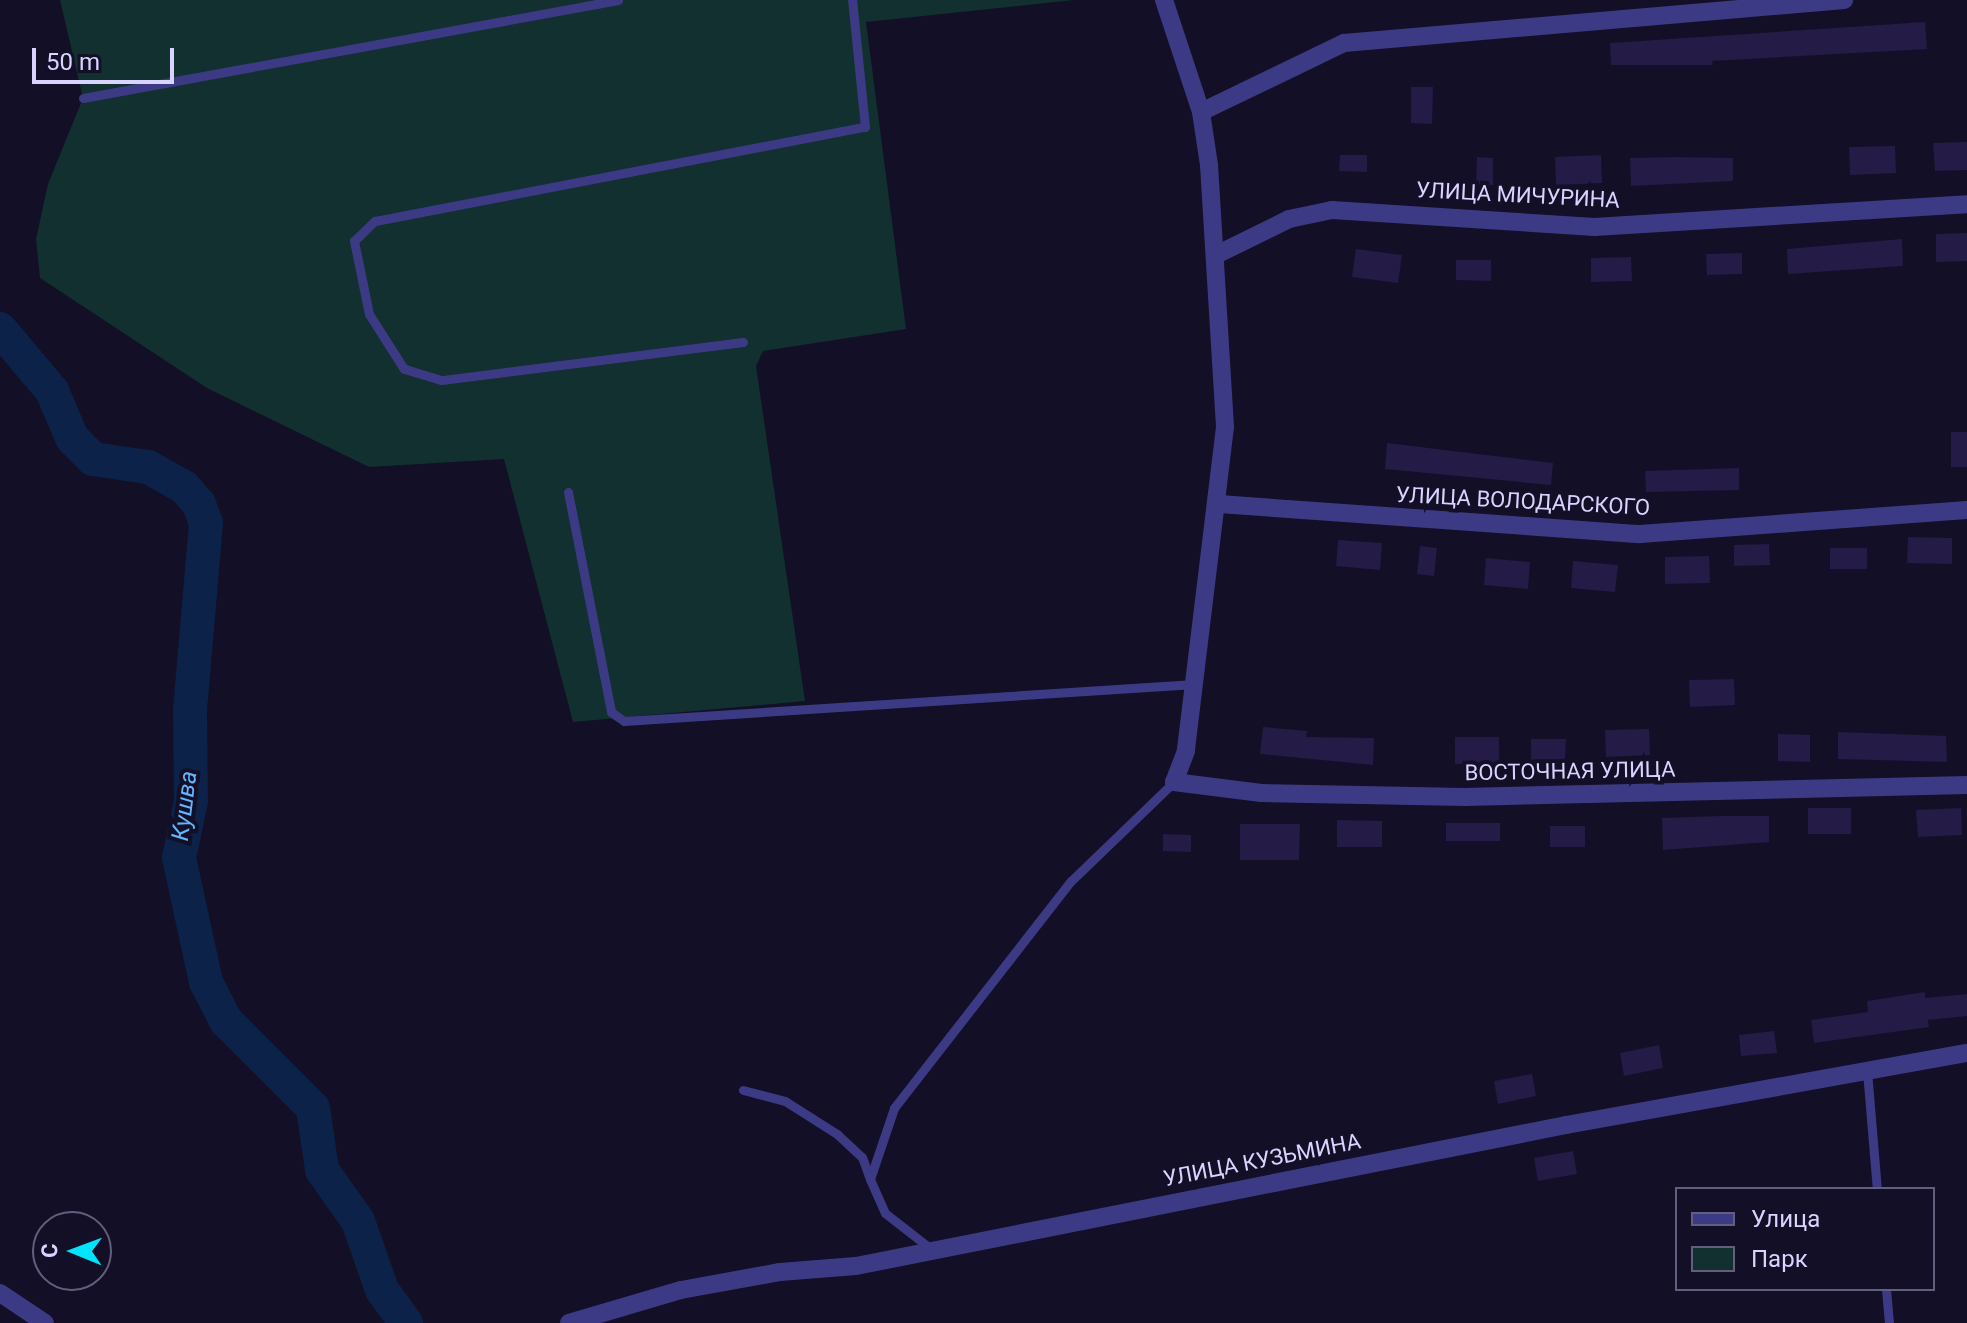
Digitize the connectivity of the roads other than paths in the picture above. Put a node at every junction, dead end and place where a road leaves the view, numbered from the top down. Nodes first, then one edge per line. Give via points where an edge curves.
1 (618, 0) edge
2 (852, 0) edge
3 (1164, 0) edge
4 (1844, 0) edge
5 (83, 98) dead end
6 (1201, 112) junction
7 (1967, 204) edge
8 (1218, 254) junction
9 (743, 342) dead end
10 (568, 492) dead end
11 (1219, 504) junction
12 (1967, 510) edge
13 (1195, 684) junction
14 (1174, 782) junction
15 (1967, 785) edge
16 (1967, 1053) edge
17 (1867, 1071) junction
18 (743, 1090) dead end
19 (870, 1179) junction
20 (1877, 1187) edge
21 (931, 1249) junction
22 (1886, 1291) edge
23 (0, 1293) edge
24 (45, 1323) edge
25 (569, 1323) edge
26 (1889, 1323) edge

1 - 5 lane
2 - 9 lane via 865,127 375,221 354,241 369,314 404,369 441,380
3 - 6 street
4 - 6 street via 1344,43
6 - 8 street
7 - 8 street, УЛИЦА МИЧУРИНА via 1594,227 1332,210 1289,219
8 - 11 street via 1225,427
10 - 13 lane via 611,712 624,721
11 - 12 street, УЛИЦА ВОЛОДАРСКОГО via 1640,534
11 - 13 street
13 - 14 street via 1186,751
14 - 15 street, ВОСТОЧНАЯ УЛИЦА via 1261,793 1435,797
14 - 19 lane via 1071,881 993,978 894,1108
16 - 17 street, УЛИЦА КУЗЬМИНА
17 - 20 lane
17 - 21 street, УЛИЦА КУЗЬМИНА
18 - 19 lane via 785,1101 837,1134 862,1157
19 - 21 lane via 885,1213
21 - 25 street, УЛИЦА КУЗЬМИНА via 856,1266 681,1290
22 - 26 lane
23 - 24 street

